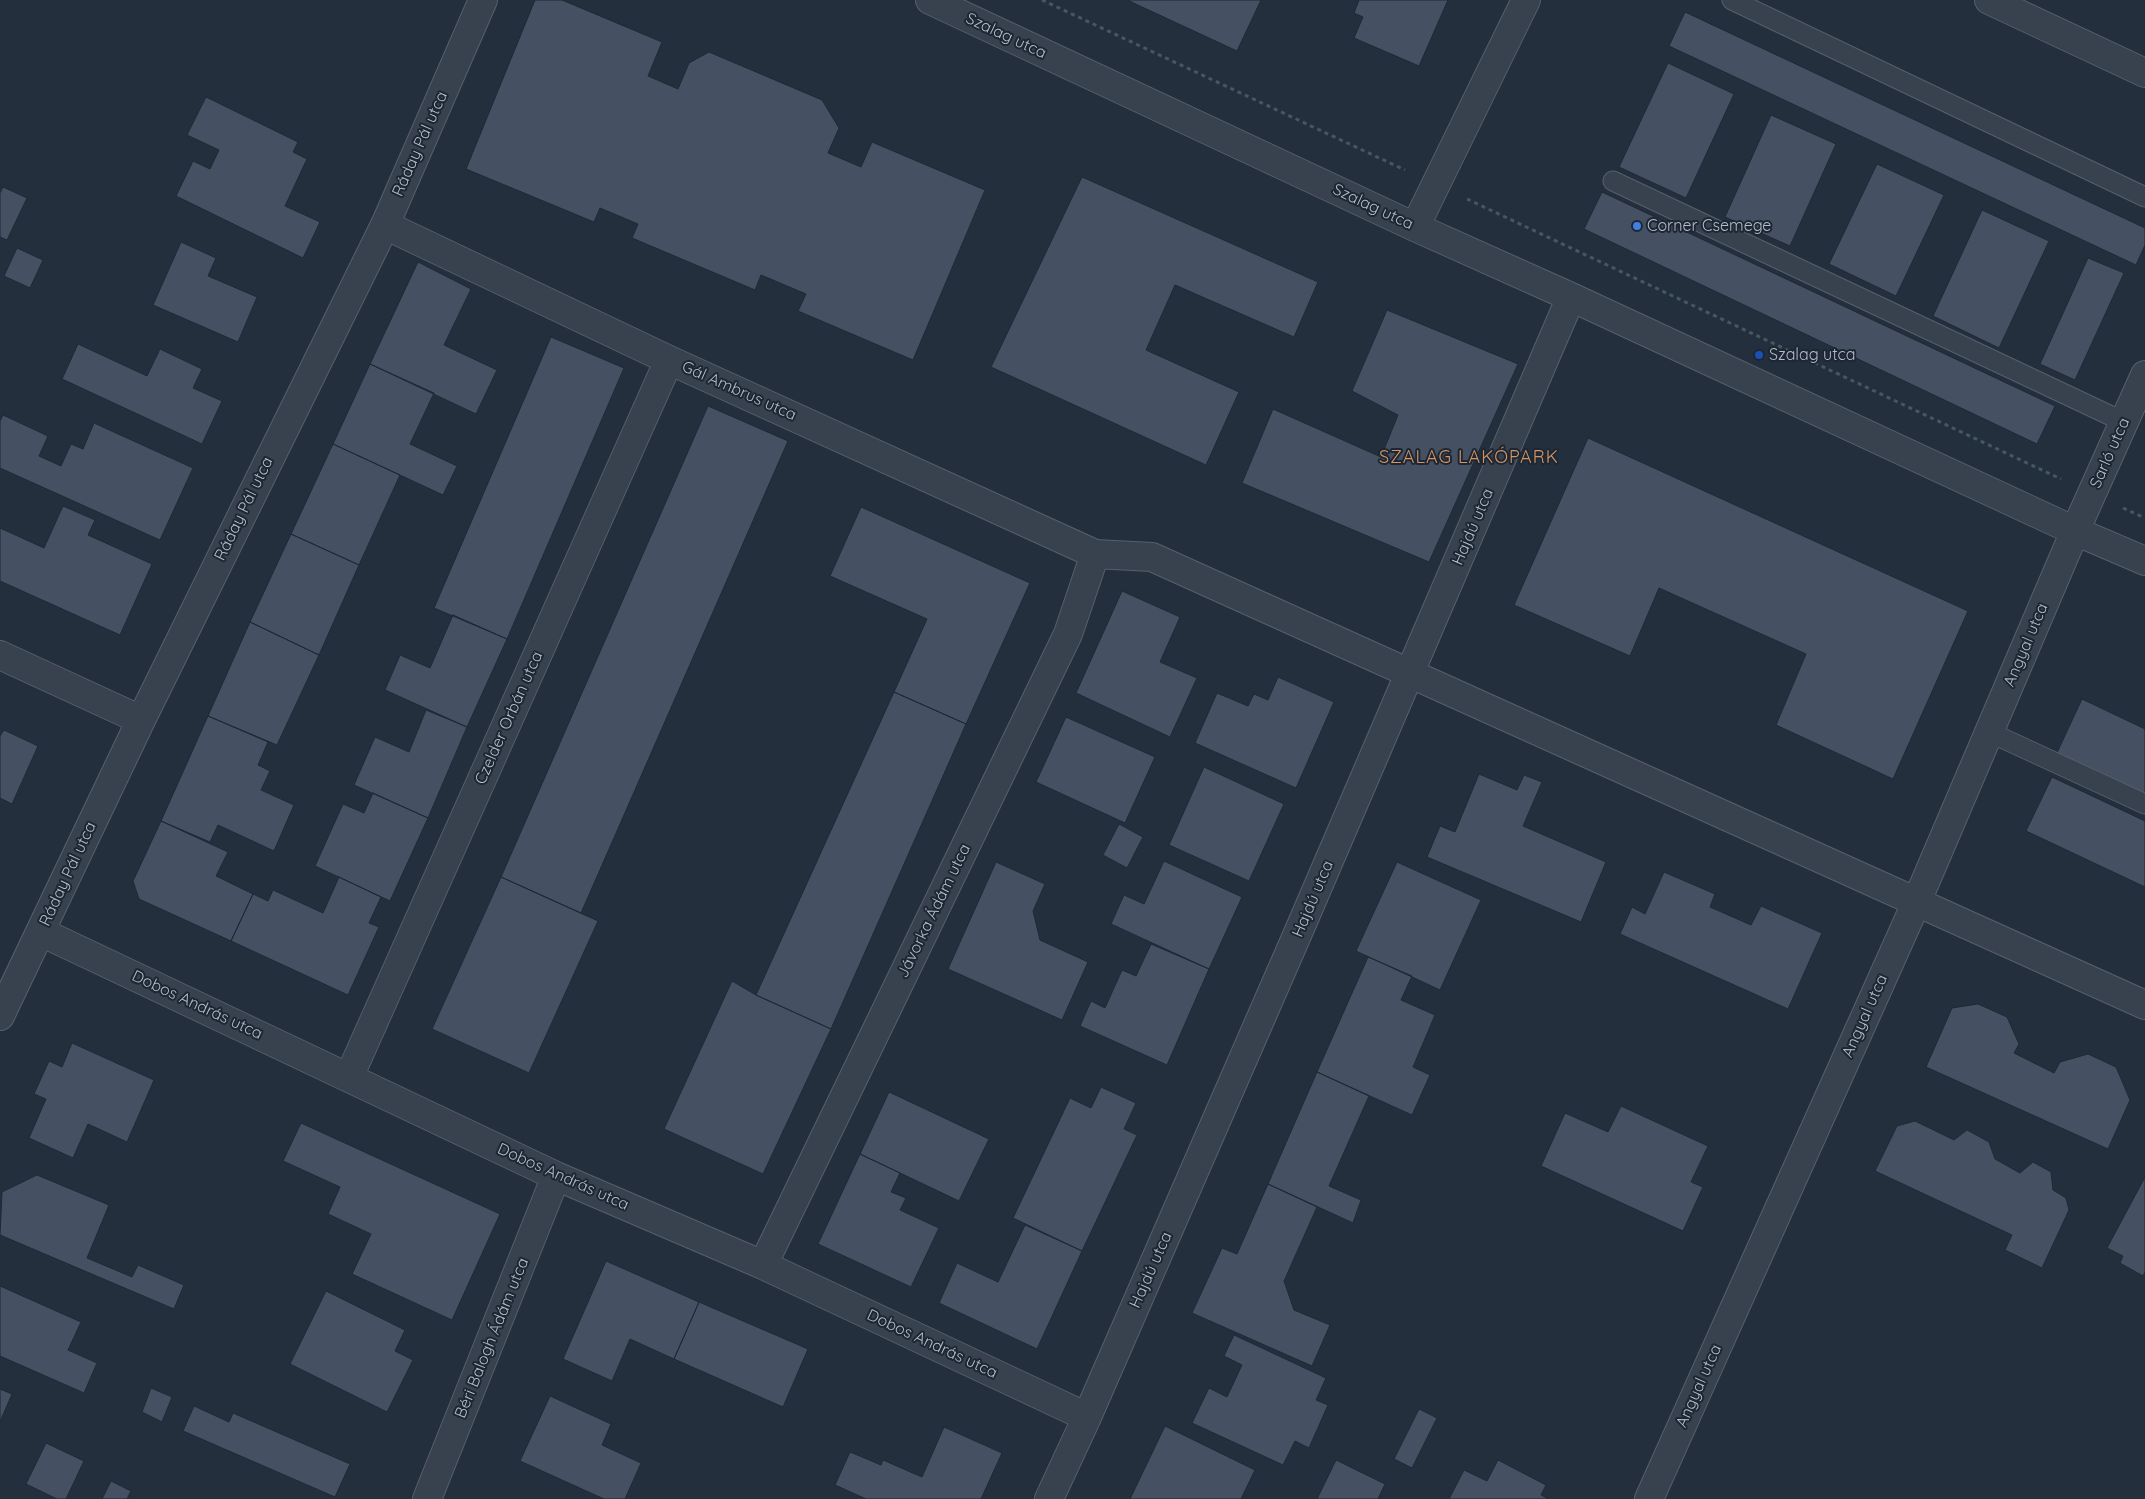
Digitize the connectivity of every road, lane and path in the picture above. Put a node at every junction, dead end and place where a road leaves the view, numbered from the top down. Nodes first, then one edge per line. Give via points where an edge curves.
1 (483, 0) edge
2 (930, 0) edge
3 (1042, 0) edge
4 (1526, 0) edge
5 (1732, 0) edge
6 (1989, 0) edge
7 (2145, 73) edge
8 (1613, 181) dead end
9 (1436, 185) junction
10 (2145, 197) edge
11 (385, 225) junction
12 (1415, 227) junction
13 (1571, 297) junction
14 (669, 360) junction
15 (2145, 375) edge
16 (2134, 413) edge
17 (2092, 494) junction
18 (2145, 518) edge
19 (2075, 531) junction
20 (1095, 554) junction
21 (2145, 561) edge
22 (0, 655) edge
23 (1410, 674) junction
24 (141, 720) junction
25 (1989, 732) junction
26 (2145, 804) edge
27 (1917, 901) junction
28 (41, 932) junction
29 (2145, 1005) edge
30 (0, 1016) edge
31 (349, 1077) junction
32 (556, 1176) junction
33 (763, 1265) junction
34 (1087, 1417) junction
35 (427, 1499) edge
36 (1049, 1499) edge
37 (1648, 1499) edge

1 - 11 street, Ráday Pál utca
2 - 12 street, Szalag utca
3 - 9 path
4 - 9 street
5 - 10 lane
6 - 7 street
8 - 16 lane
9 - 12 street
9 - 17 path
11 - 14 street, Gál Ambrus utca
11 - 24 street, Ráday Pál utca
12 - 13 street, Szalag utca
13 - 19 street, Szalag utca
13 - 23 street, Hajdú utca
14 - 20 street, Gál Ambrus utca
14 - 31 street, Czelder Orbán utca
15 - 16 street, Sarló utca
16 - 17 street, Sarló utca
17 - 18 path
17 - 19 street, Sarló utca
19 - 21 street, Szalag utca
19 - 25 street, Angyal utca
20 - 23 street via 1152,557
20 - 33 street, Jávorka Ádám utca via 1068,634
22 - 24 street
23 - 27 street
23 - 34 street, Hajdú utca
24 - 28 street, Ráday Pál utca
25 - 26 lane
25 - 27 street, Angyal utca
27 - 29 street
27 - 37 street, Angyal utca
28 - 30 street, Ráday Pál utca
28 - 31 street, Dobos András utca
31 - 32 street, Dobos András utca
32 - 33 street, Dobos András utca
32 - 35 street, Béri Balogh Ádám utca
33 - 34 street, Dobos András utca
34 - 36 street, Hajdú utca

